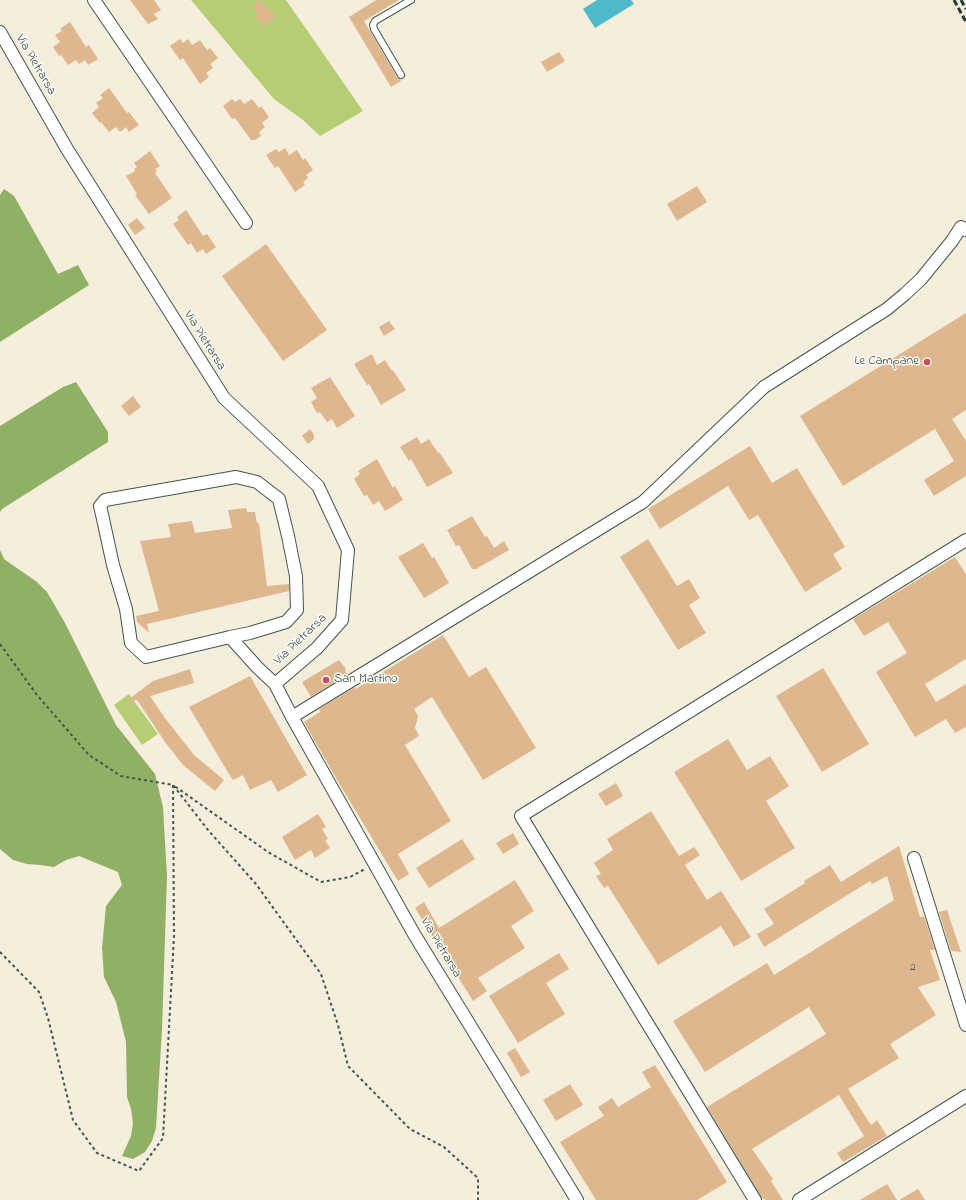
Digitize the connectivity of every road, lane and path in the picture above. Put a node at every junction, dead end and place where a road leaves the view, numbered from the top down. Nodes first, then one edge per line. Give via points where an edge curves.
1 (94, 0) edge
2 (411, 0) edge
3 (0, 32) edge
4 (400, 75) dead end
5 (246, 223) dead end
6 (966, 230) edge
7 (966, 540) edge
8 (230, 637) junction
9 (0, 644) edge
10 (275, 684) junction
11 (292, 717) junction
12 (173, 785) junction
13 (914, 858) dead end
14 (376, 864) junction
15 (0, 952) edge
16 (966, 1025) edge
17 (966, 1096) edge
18 (478, 1200) edge
19 (577, 1200) edge
20 (755, 1200) edge
21 (799, 1200) edge

1 - 5 street
2 - 4 lane via 373,25
3 - 10 street, Via Pietrarsa via 67,149 224,398 318,486 348,550 342,620 317,648
6 - 11 street via 962,227 925,274 887,309 764,387 643,502
7 - 20 street via 521,816
8 - 8 street via 146,657 132,643 100,506 105,500 236,477 257,482 279,500 296,576 297,610 286,622
8 - 10 street
9 - 12 path via 37,695 89,755 121,776
10 - 11 street, Via Pietrarsa
11 - 14 street, Via Pietrarsa
12 - 14 path via 268,852 321,882 350,877
12 - 15 path via 174,936 163,1138 139,1171 97,1154 73,1120 48,1018 39,992
12 - 18 path via 208,830 256,884 321,974 348,1066 410,1129 444,1147 478,1178
13 - 16 street
14 - 19 street, Via Pietrarsa via 414,934
17 - 21 street

